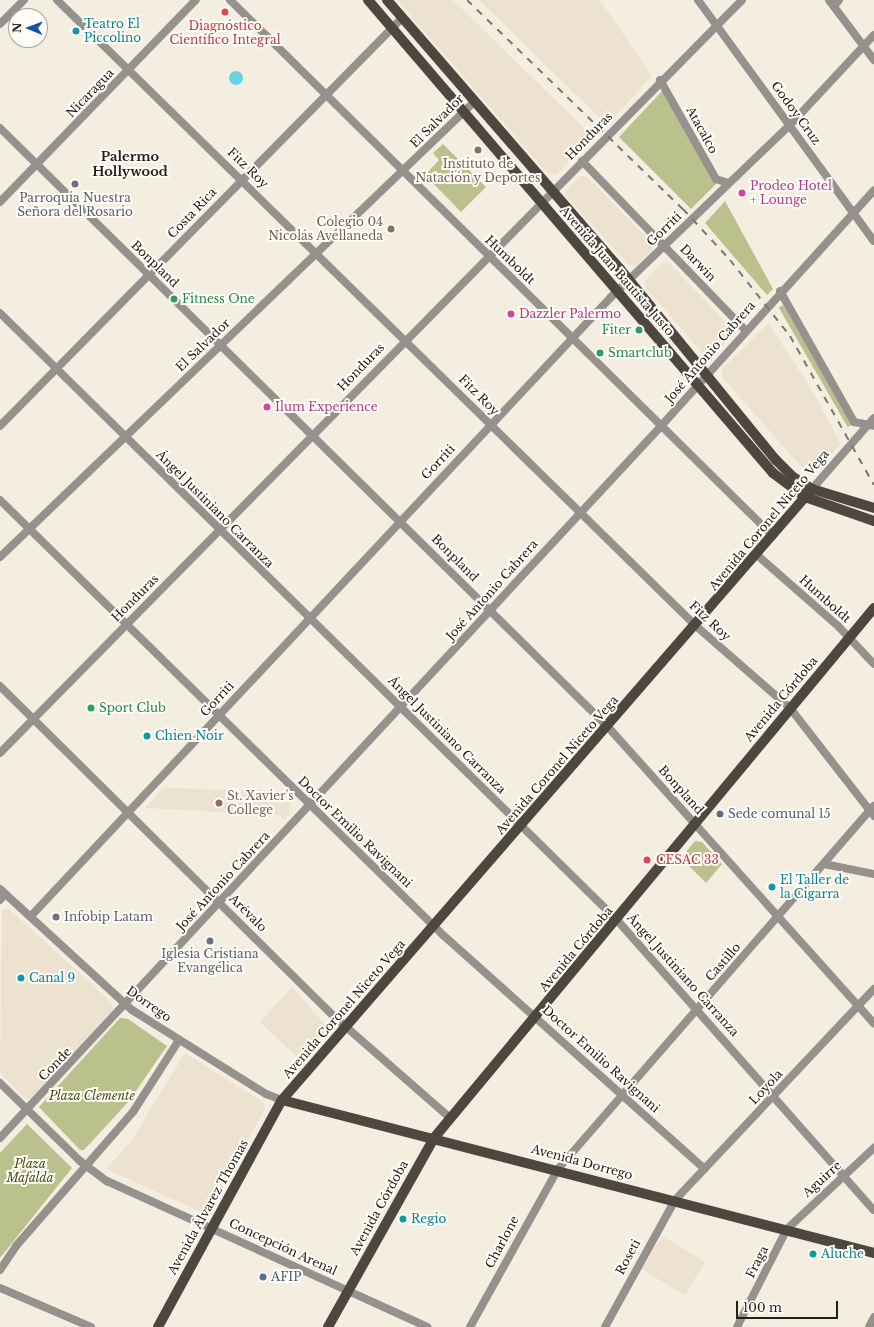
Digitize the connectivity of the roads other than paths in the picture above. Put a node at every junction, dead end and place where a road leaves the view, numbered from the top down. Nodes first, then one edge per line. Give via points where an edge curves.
1 (24, 0) edge
2 (57, 0) edge
3 (196, 0) edge
4 (230, 0) edge
5 (368, 0) edge
6 (387, 0) edge
7 (698, 0) edge
8 (742, 0) edge
9 (834, 2) edge
10 (402, 18) junction
11 (0, 24) edge
12 (716, 25) junction
13 (391, 27) junction
14 (874, 35) edge
15 (864, 47) junction
16 (874, 60) edge
17 (130, 70) junction
18 (660, 80) junction
19 (324, 95) junction
20 (475, 100) junction
21 (464, 111) junction
22 (790, 125) junction
23 (0, 128) edge
24 (582, 161) junction
25 (38, 164) junction
26 (402, 173) junction
27 (241, 179) junction
28 (728, 183) junction
29 (874, 190) edge
30 (551, 191) junction
31 (0, 202) edge
32 (540, 203) junction
33 (853, 214) junction
34 (874, 241) edge
35 (664, 245) junction
36 (317, 252) junction
37 (488, 256) junction
38 (148, 274) junction
39 (629, 280) junction
40 (618, 291) junction
41 (780, 291) junction
42 (1, 317) edge
43 (745, 330) junction
44 (573, 338) junction
45 (405, 339) junction
46 (220, 344) junction
47 (56, 369) junction
48 (706, 374) junction
49 (697, 385) junction
50 (874, 418) edge
51 (491, 423) junction
52 (662, 425) junction
53 (0, 426) edge
54 (871, 426) edge
55 (314, 434) junction
56 (125, 437) junction
57 (808, 493) junction
58 (0, 500) edge
59 (874, 508) edge
60 (580, 510) junction
61 (400, 520) junction
62 (874, 521) edge
63 (29, 529) junction
64 (220, 530) junction
65 (773, 536) junction
66 (757, 554) junction
67 (0, 557) edge
68 (874, 608) edge
69 (491, 610) junction
70 (308, 617) junction
71 (126, 624) junction
72 (696, 626) junction
73 (850, 638) junction
74 (874, 664) edge
75 (0, 686) edge
76 (400, 708) junction
77 (790, 708) junction
78 (218, 715) junction
79 (33, 720) junction
80 (608, 727) junction
81 (0, 753) edge
82 (309, 804) junction
83 (873, 811) edge
84 (129, 813) junction
85 (696, 824) junction
86 (521, 826) junction
87 (824, 864) junction
88 (874, 874) edge
89 (2, 894) edge
90 (220, 902) junction
91 (31, 916) junction
92 (777, 917) junction
93 (617, 920) junction
94 (434, 926) junction
95 (874, 989) edge
96 (124, 1004) junction
97 (858, 1005) junction
98 (698, 1010) junction
99 (536, 1017) junction
100 (874, 1023) edge
101 (345, 1027) junction
102 (180, 1040) junction
103 (0, 1083) edge
104 (623, 1094) junction
105 (775, 1096) junction
106 (282, 1100) junction
107 (27, 1109) junction
108 (450, 1118) junction
109 (0, 1138) edge
110 (434, 1138) junction
111 (874, 1148) edge
112 (87, 1167) junction
113 (704, 1169) junction
114 (558, 1170) junction
115 (844, 1176) junction
116 (675, 1200) junction
117 (874, 1210) edge
118 (212, 1228) junction
119 (787, 1230) junction
120 (874, 1253) edge
121 (0, 1270) edge
122 (0, 1288) edge
123 (348, 1291) junction
124 (874, 1317) edge
125 (91, 1327) edge
126 (158, 1327) edge
127 (328, 1327) edge
128 (427, 1327) edge
129 (470, 1327) edge
130 (605, 1327) edge
131 (737, 1327) edge
132 (869, 1327) edge

1 - 11 street
2 - 17 street, Fitz Roy
3 - 17 street, Nicaragua
4 - 19 street, Humboldt
5 - 13 main road, Avenida Juan Bautista Justo
6 - 10 main road, Avenida Juan Bautista Justo
7 - 12 street, Godoy Cruz
8 - 12 street, Honduras
9 - 15 street
10 - 13 street, Costa Rica
10 - 20 main road, Avenida Juan Bautista Justo
12 - 18 street, Honduras
12 - 22 street, Godoy Cruz
13 - 19 street, Costa Rica
13 - 21 main road, Avenida Juan Bautista Justo
14 - 15 street, Gorriti
15 - 16 street
15 - 22 street, Gorriti
17 - 25 street, Nicaragua
17 - 27 street, Fitz Roy
18 - 24 street, Honduras
18 - 28 street, Atacalco via 716,179
19 - 26 street, Humboldt
19 - 27 street, Costa Rica
20 - 21 street, El Salvador
20 - 30 main road, Avenida Juan Bautista Justo
21 - 26 street, El Salvador
21 - 32 main road, Avenida Juan Bautista Justo
22 - 28 street, Gorriti
22 - 33 street, Godoy Cruz
23 - 25 street, Bonpland
24 - 30 street, Honduras
24 - 35 street, Darwin
25 - 31 street, Nicaragua
25 - 38 street, Bonpland
26 - 36 street, El Salvador
26 - 37 street, Humboldt
27 - 36 street, Fitz Roy
27 - 38 street, Costa Rica
28 - 35 street, Gorriti
29 - 33 street, José Antonio Cabrera
30 - 32 street, Honduras
30 - 39 main road, Avenida Juan Bautista Justo
32 - 37 street, Honduras
32 - 40 main road, Avenida Juan Bautista Justo
33 - 34 street, Godoy Cruz
33 - 41 street, José Antonio Cabrera
35 - 39 street, Gorriti
35 - 43 street, Darwin
36 - 45 street, Fitz Roy
36 - 46 street, El Salvador
37 - 44 street, Humboldt
37 - 45 street, Honduras
38 - 46 street, Bonpland
38 - 47 street, Costa Rica
39 - 40 street, Gorriti
39 - 48 main road, Avenida Juan Bautista Justo
40 - 44 street, Gorriti
40 - 49 main road, Avenida Juan Bautista Justo
41 - 43 street, José Antonio Cabrera
41 - 54 street via 854,422
42 - 47 street, Ángel Justiniano Carranza
43 - 48 street, José Antonio Cabrera
44 - 51 street, Gorriti
44 - 52 street, Humboldt
45 - 51 street, Fitz Roy
45 - 55 street, Honduras
46 - 55 street, Bonpland
46 - 56 street, El Salvador
47 - 53 street, Costa Rica
47 - 56 street, Ángel Justiniano Carranza
48 - 49 street, José Antonio Cabrera
48 - 57 main road, Avenida Juan Bautista Justo via 776,460
49 - 52 street, José Antonio Cabrera
49 - 57 main road, Avenida Juan Bautista Justo via 774,473
50 - 54 street, Avenida Coronel Niceto Vega
51 - 60 street, Fitz Roy
51 - 61 street, Gorriti
52 - 60 street, José Antonio Cabrera
52 - 65 street, Humboldt
54 - 57 street, Avenida Coronel Niceto Vega via 850,445
55 - 61 street, Bonpland
55 - 64 street, Honduras
56 - 63 street, El Salvador
56 - 64 street, Ángel Justiniano Carranza
57 - 59 main road, Avenida Juan Bautista Justo
57 - 62 main road, Avenida Juan Bautista Justo
57 - 65 main road, Avenida Coronel Niceto Vega
58 - 63 street, Doctor Emilio Ravignani
60 - 69 street, José Antonio Cabrera
60 - 72 street, Fitz Roy
61 - 69 street, Bonpland
61 - 70 street, Gorriti
63 - 67 street, El Salvador
63 - 71 street, Doctor Emilio Ravignani
64 - 70 street, Ángel Justiniano Carranza
64 - 71 street, Honduras
65 - 66 main road, Avenida Coronel Niceto Vega
66 - 72 main road, Avenida Coronel Niceto Vega
66 - 73 street, Humboldt
68 - 73 main road, Avenida Córdoba
69 - 76 street, José Antonio Cabrera
69 - 80 street, Bonpland
70 - 76 street, Ángel Justiniano Carranza
70 - 78 street, Gorriti
71 - 78 street, Doctor Emilio Ravignani
71 - 79 street, Honduras
72 - 77 street, Fitz Roy
72 - 80 main road, Avenida Coronel Niceto Vega
73 - 74 street, Humboldt
73 - 77 main road, Avenida Córdoba
75 - 79 street, Arévalo
76 - 82 street, José Antonio Cabrera
76 - 86 street, Ángel Justiniano Carranza
77 - 83 street, Fitz Roy
77 - 85 main road, Avenida Córdoba
78 - 82 street, Doctor Emilio Ravignani
78 - 84 street, Gorriti
79 - 81 street, Honduras
79 - 84 street, Arévalo
80 - 85 street, Bonpland
80 - 86 main road, Avenida Coronel Niceto Vega
82 - 90 street, José Antonio Cabrera
82 - 94 street, Doctor Emilio Ravignani
83 - 87 street, Castillo
84 - 90 street, Arévalo
84 - 91 street, Gorriti
85 - 92 street, Bonpland
85 - 93 main road, Avenida Córdoba
86 - 93 street, Ángel Justiniano Carranza
86 - 94 main road, Avenida Coronel Niceto Vega
87 - 88 street
87 - 92 street, Castillo
89 - 91 street, Dorrego
90 - 96 street, José Antonio Cabrera
90 - 101 street, Arévalo
91 - 96 street, Dorrego
92 - 97 street, Bonpland
92 - 98 street, Castillo
93 - 98 street, Ángel Justiniano Carranza
93 - 99 main road, Avenida Córdoba
94 - 99 street, Doctor Emilio Ravignani
94 - 101 main road, Avenida Coronel Niceto Vega
95 - 97 street, Loyola
96 - 102 street, Dorrego
96 - 107 street, Conde
97 - 100 street, Bonpland
97 - 105 street, Loyola
98 - 104 street, Castillo
98 - 105 street, Ángel Justiniano Carranza
99 - 104 street, Doctor Emilio Ravignani
99 - 108 main road, Avenida Córdoba
101 - 106 main road, Avenida Coronel Niceto Vega
101 - 108 street, Arévalo
102 - 106 street, Dorrego via 266,1094
102 - 112 street via 133,1112
103 - 107 street, Concepción Arenal
104 - 113 street, Doctor Emilio Ravignani
104 - 114 street, Castillo
105 - 113 street, Loyola
105 - 115 street, Ángel Justiniano Carranza
106 - 110 main road, Avenida Dorrego
106 - 118 main road, Avenida Álvarez Thomas
107 - 109 street, Conde
107 - 112 street, Concepción Arenal
108 - 110 main road, Avenida Córdoba
110 - 114 main road, Avenida Dorrego
110 - 123 main road, Avenida Córdoba
111 - 115 street, Aguirre
112 - 118 street, Concepción Arenal via 107,1181
112 - 121 street via 16,1246
113 - 116 street, Loyola
114 - 116 main road, Avenida Dorrego
114 - 129 street, Charlone
115 - 117 street, Ángel Justiniano Carranza
115 - 119 street, Aguirre
116 - 119 main road, Avenida Dorrego
116 - 130 street, Roseti
118 - 123 street, Concepción Arenal
118 - 126 main road, Avenida Álvarez Thomas
119 - 120 main road, Avenida Dorrego
119 - 131 street, Fraga
122 - 125 street
123 - 127 main road, Avenida Córdoba
123 - 128 street, Concepción Arenal
124 - 132 street

